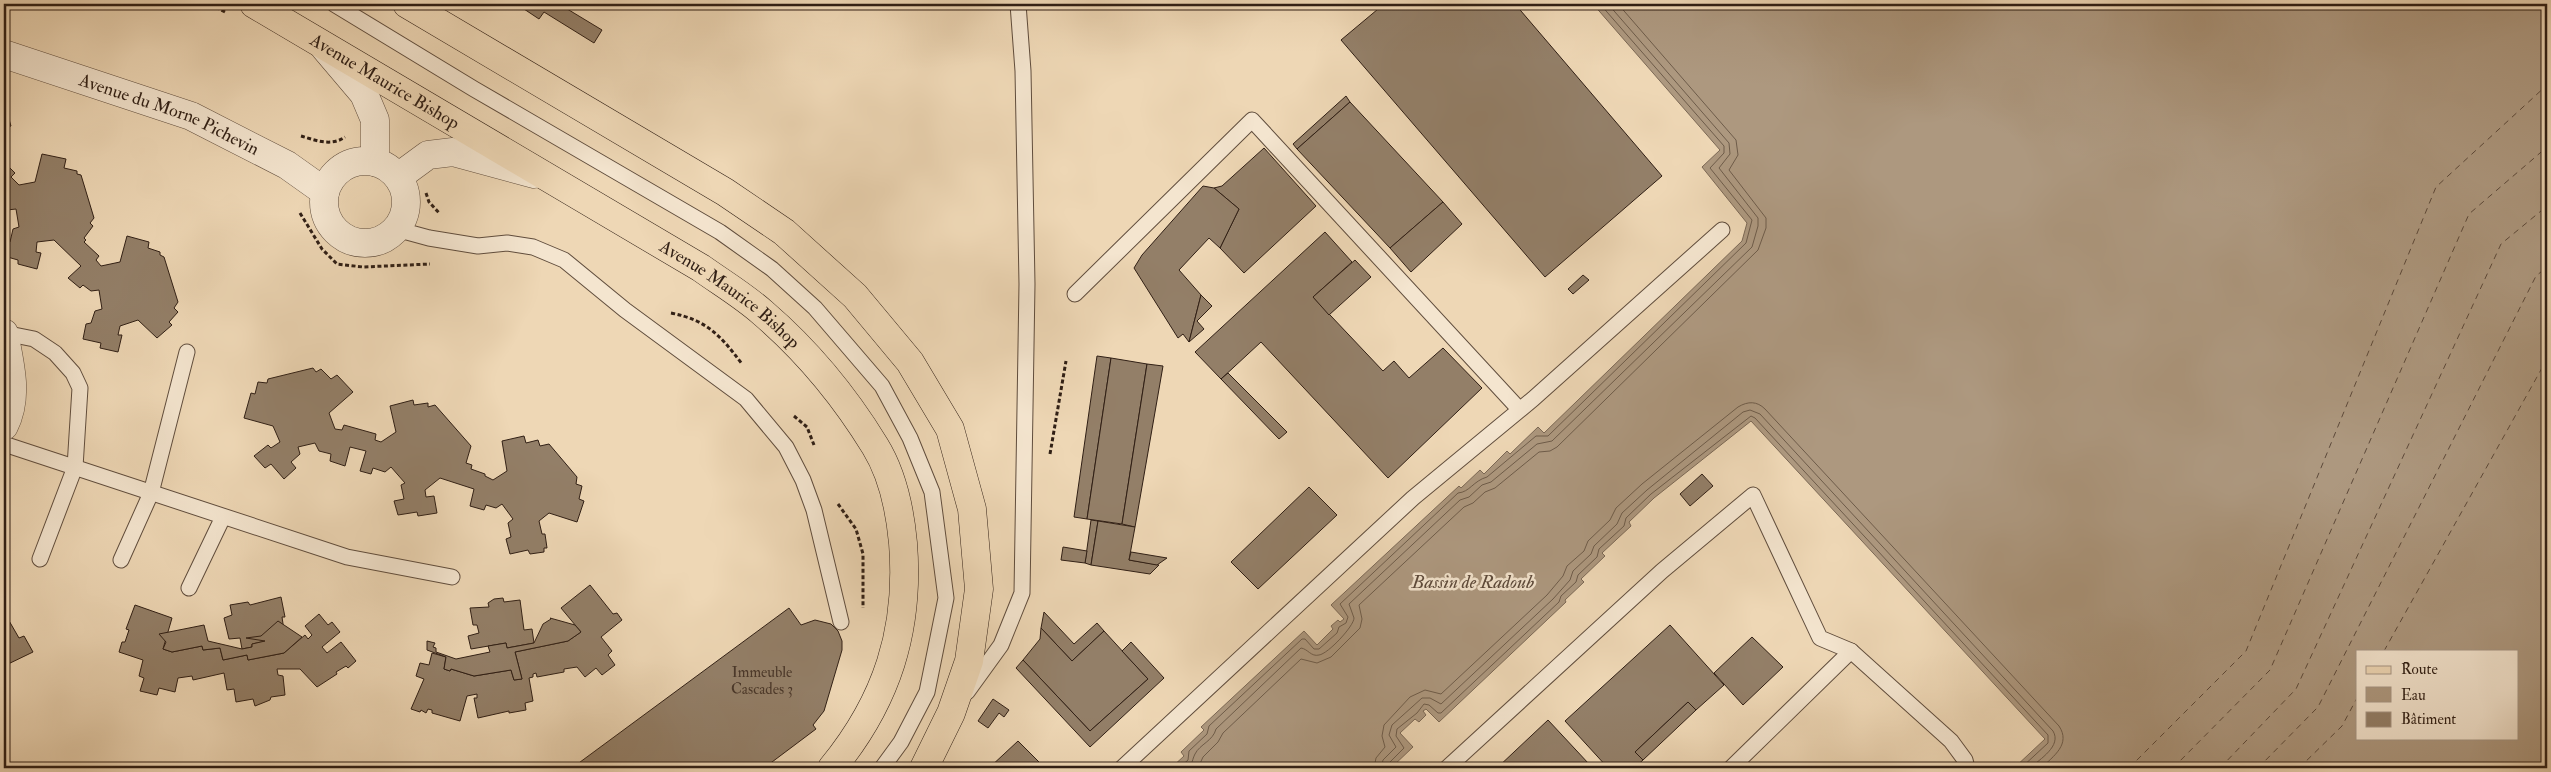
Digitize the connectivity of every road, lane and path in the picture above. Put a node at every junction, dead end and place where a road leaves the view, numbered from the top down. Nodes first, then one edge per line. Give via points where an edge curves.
1 (210, 4) edge
2 (254, 4) edge
3 (334, 4) edge
4 (407, 4) edge
5 (1018, 4) edge
6 (228, 14) dead end
7 (319, 42) junction
8 (4, 54) edge
9 (351, 132) dead end
10 (300, 136) dead end
11 (375, 162) junction
12 (398, 177) junction
13 (550, 178) junction
14 (425, 189) dead end
15 (325, 192) junction
16 (445, 217) dead end
17 (396, 229) junction
18 (1722, 230) dead end
19 (1075, 294) dead end
20 (4, 333) edge
21 (187, 352) dead end
22 (1520, 409) junction
23 (4, 426) edge
24 (4, 444) edge
25 (75, 467) junction
26 (152, 493) junction
27 (223, 517) junction
28 (40, 559) dead end
29 (121, 560) dead end
30 (452, 578) dead end
31 (189, 588) dead end
32 (841, 622) dead end
33 (1851, 651) junction
34 (951, 713) junction
35 (832, 768) edge
36 (882, 768) edge
37 (924, 768) edge
38 (1122, 768) edge
39 (1447, 768) edge
40 (1731, 768) edge
41 (1968, 768) edge

1 - 6 path
2 - 7 main road, Avenue Maurice Bishop
3 - 36 lane via 720,232 772,269 815,308 882,386 910,438 932,492 946,598 927,692 901,742
4 - 34 main road via 725,192 784,232 856,296 910,362 950,429 972,508 979,589 969,661
5 - 34 lane via 1023,71 1027,284 1022,593 1001,645
7 - 11 street via 364,94 375,120
7 - 13 main road, Avenue Maurice Bishop
8 - 15 street, Avenue du Morne Pichevin via 191,116 287,166
9 - 10 path via 340,141 324,143
11 - 12 street
11 - 15 street via 362,161 344,167 330,180
12 - 13 street via 428,155 453,152
12 - 17 street via 406,203
13 - 35 main road, Avenue Maurice Bishop via 701,268 762,312 804,352 876,447 892,481 901,518 904,611 880,694 850,746
14 - 16 path via 429,202
15 - 17 street via 328,218 344,237 357,242 372,242 385,238
17 - 32 lane via 478,246 507,243 533,247 564,260 625,310 746,399 786,447 803,480 814,510
18 - 22 lane
19 - 22 lane via 1252,120
20 - 23 street via 13,385 11,414
20 - 25 lane via 34,339 56,353 73,373 80,388
21 - 26 lane
22 - 38 lane via 1413,498
24 - 25 lane
25 - 26 lane
25 - 28 lane
26 - 27 lane
26 - 29 lane
27 - 30 lane via 347,557
27 - 31 lane
33 - 39 lane via 1820,638 1753,495 1662,571
33 - 40 lane
33 - 41 lane via 1951,741
34 - 37 main road

